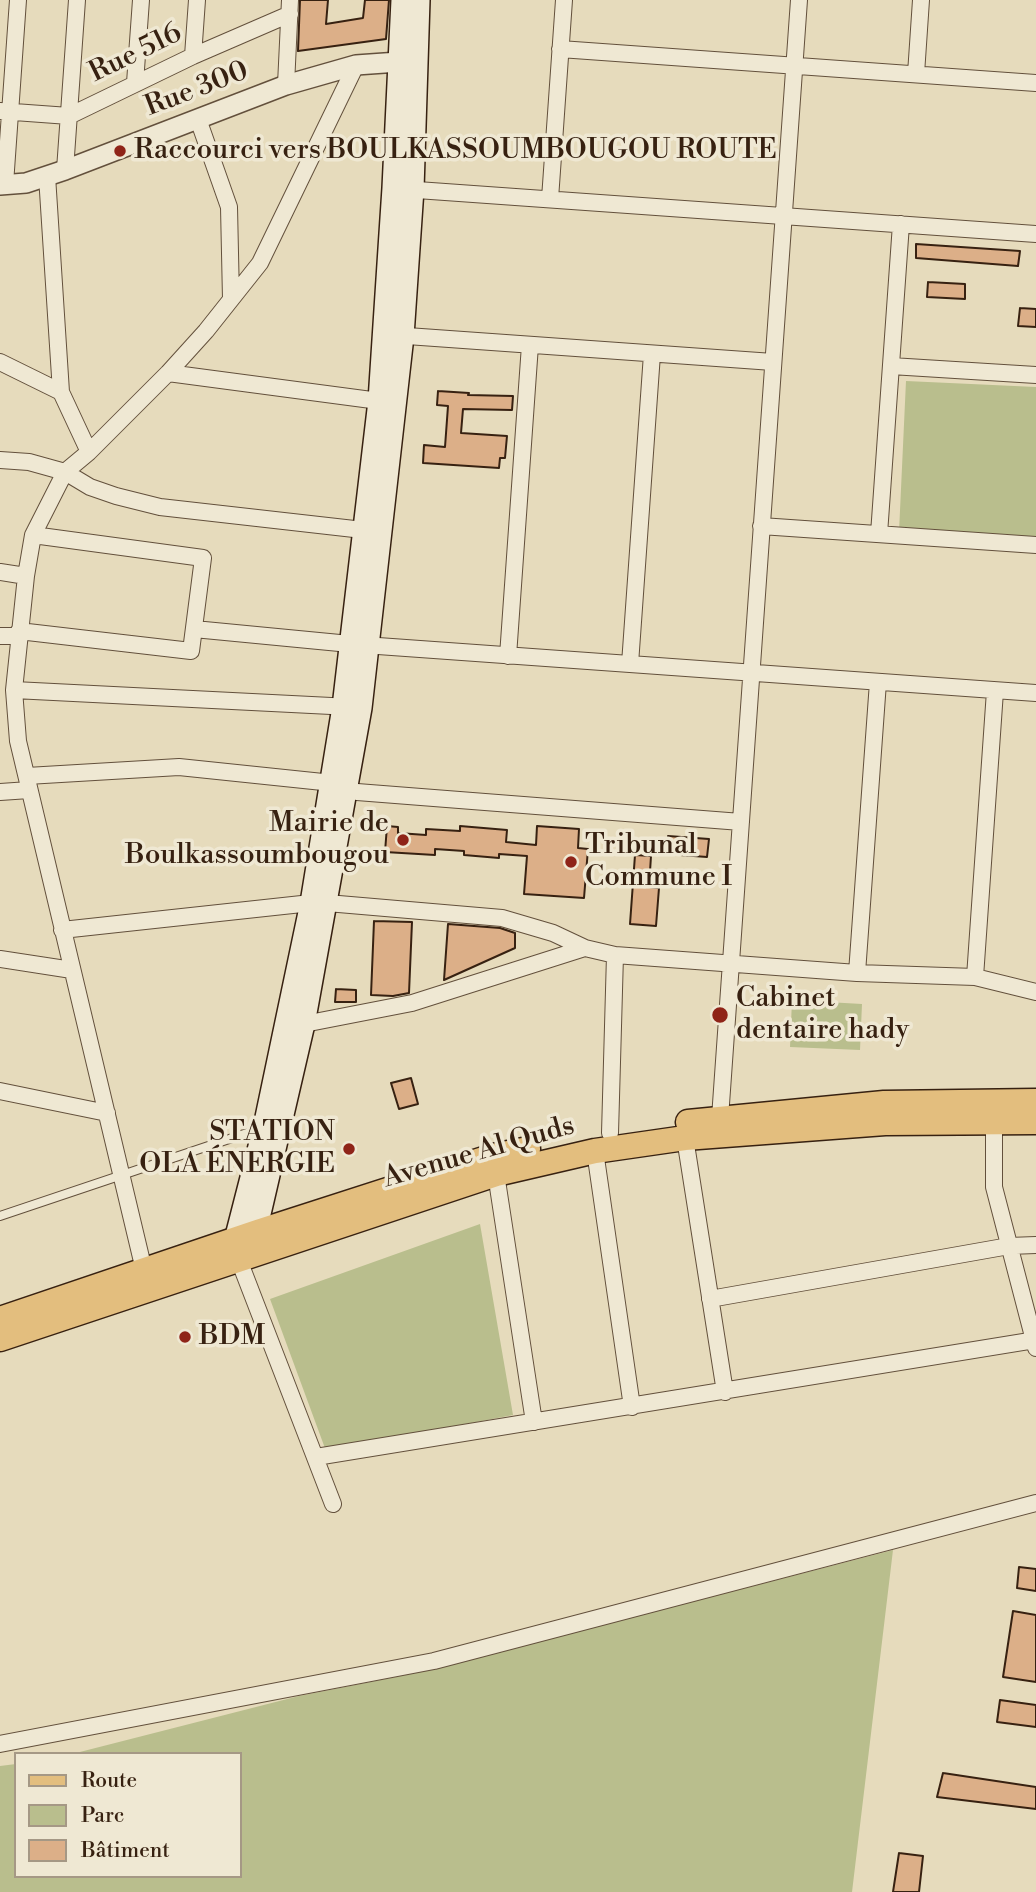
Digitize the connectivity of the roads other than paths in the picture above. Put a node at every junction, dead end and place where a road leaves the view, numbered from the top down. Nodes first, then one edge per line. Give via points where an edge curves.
1 (18, 0) edge
2 (77, 0) edge
3 (141, 0) edge
4 (197, 0) edge
5 (402, 0) edge
6 (419, 0) edge
7 (564, 0) edge
8 (799, 0) edge
9 (921, 0) edge
10 (290, 7) edge
11 (560, 49) junction
12 (193, 56) junction
13 (408, 60) junction
14 (356, 65) junction
15 (794, 65) junction
16 (916, 74) junction
17 (135, 83) junction
18 (1036, 83) edge
19 (286, 85) junction
20 (5, 111) edge
21 (69, 116) junction
22 (198, 119) junction
23 (56, 173) junction
24 (3, 184) edge
25 (403, 188) junction
26 (550, 199) junction
27 (783, 216) junction
28 (901, 224) junction
29 (1036, 234) edge
30 (231, 299) junction
31 (393, 335) junction
32 (530, 345) junction
33 (652, 354) junction
34 (0, 362) edge
35 (773, 362) junction
36 (891, 366) junction
37 (168, 373) junction
38 (1036, 375) edge
39 (61, 391) junction
40 (379, 401) junction
41 (89, 452) junction
42 (0, 460) edge
43 (65, 472) junction
44 (761, 526) junction
45 (363, 530) junction
46 (879, 534) junction
47 (33, 535) junction
48 (1036, 545) edge
49 (0, 572) edge
50 (26, 576) junction
51 (194, 629) junction
52 (19, 633) junction
53 (0, 636) edge
54 (359, 645) junction
55 (508, 656) junction
56 (630, 664) junction
57 (751, 673) junction
58 (878, 682) junction
59 (14, 690) junction
60 (995, 691) junction
61 (1036, 693) edge
62 (352, 707) junction
63 (28, 783) junction
64 (345, 786) junction
65 (0, 792) edge
66 (741, 822) junction
67 (319, 903) junction
68 (62, 930) junction
69 (585, 948) junction
70 (615, 955) junction
71 (0, 959) edge
72 (731, 964) junction
73 (72, 970) junction
74 (857, 973) junction
75 (975, 977) junction
76 (1036, 992) edge
77 (304, 1024) junction
78 (0, 1091) edge
79 (1036, 1101) edge
80 (107, 1113) junction
81 (720, 1118) junction
82 (994, 1121) junction
83 (1036, 1122) edge
84 (274, 1124) junction
85 (685, 1138) junction
86 (602, 1142) junction
87 (496, 1174) junction
88 (121, 1175) junction
89 (0, 1216) edge
90 (1036, 1245) edge
91 (1009, 1246) junction
92 (244, 1251) junction
93 (144, 1270) junction
94 (710, 1299) junction
95 (0, 1319) edge
96 (0, 1339) edge
97 (1035, 1344) edge
98 (725, 1392) junction
99 (632, 1407) junction
100 (534, 1422) junction
101 (316, 1457) junction
102 (1036, 1503) edge
103 (333, 1504) dead end
104 (0, 1744) edge

1 - 20 street
2 - 21 street
3 - 17 street
4 - 12 street
5 - 13 main road
6 - 13 main road
7 - 11 street
8 - 15 street
9 - 16 street
10 - 12 street, Rue 516
10 - 19 street
11 - 15 street
11 - 26 street
12 - 17 street, Rue 516
13 - 14 street, Rue 300
13 - 25 main road
14 - 19 street, Rue 300
14 - 30 street via 260,264
15 - 16 street
15 - 27 street
16 - 18 street
17 - 21 street, Rue 516
19 - 22 street, Rue 300
20 - 21 street, Rue 516
20 - 24 street
21 - 23 street
22 - 23 street, Rue 300
22 - 30 street via 229,207
23 - 24 street, Rue 300 via 26,183
23 - 39 street
25 - 26 street
25 - 31 main road
26 - 27 street
27 - 28 street
27 - 35 street
28 - 29 street
28 - 36 street
30 - 37 street
31 - 32 street
31 - 40 main road
31 - 54 main road
32 - 33 street
32 - 55 street
33 - 35 street
33 - 56 street
34 - 39 street
35 - 44 street
36 - 38 street
36 - 46 street
37 - 40 street
37 - 41 street
39 - 41 street
40 - 45 main road
41 - 43 street
42 - 43 street
43 - 45 street via 103,491 160,507
43 - 47 street
44 - 46 street
44 - 57 street
45 - 54 main road
46 - 48 street
47 - 50 street
47 - 51 street via 203,558
49 - 50 street
50 - 52 street
51 - 52 street via 191,651
51 - 54 street
52 - 53 street
52 - 59 street
54 - 55 street
54 - 62 main road
55 - 56 street
56 - 57 street
57 - 58 street
57 - 66 street
58 - 60 street
58 - 74 street
59 - 62 street
59 - 63 street via 18,741
60 - 61 street
60 - 75 street
62 - 64 main road
63 - 64 street via 179,767
63 - 65 street
63 - 68 street
64 - 66 street
64 - 67 main road
66 - 72 street
67 - 68 street
67 - 69 street via 502,918 554,933
67 - 77 main road
67 - 84 main road
68 - 73 street
69 - 70 street
69 - 77 street via 412,1003
70 - 72 street
70 - 86 street
71 - 73 street
72 - 74 street
72 - 81 street
73 - 80 street
74 - 75 street
75 - 76 street
77 - 84 main road
78 - 80 street
79 - 81 main road, Avenue Al Quds via 884,1103
80 - 88 street
81 - 86 main road, Avenue Al Quds
82 - 83 main road, Avenue Al Quds
82 - 85 main road, Avenue Al Quds via 885,1123
82 - 91 street via 994,1187
84 - 88 lane
84 - 92 main road
85 - 86 main road, Avenue Al Quds
85 - 94 street
86 - 87 main road, Avenue Al Quds
86 - 92 main road, Avenue Al Quds via 494,1156
86 - 99 street
87 - 92 main road, Avenue Al Quds
87 - 100 street
88 - 89 lane
88 - 93 street
90 - 91 street
91 - 94 street
91 - 97 street
92 - 93 main road, Avenue Al Quds
92 - 96 main road, Avenue Al Quds
92 - 101 street
93 - 95 main road, Avenue Al Quds
94 - 98 street
97 - 98 street
98 - 99 street
99 - 100 street
100 - 101 street
101 - 103 street
102 - 104 street via 434,1661

